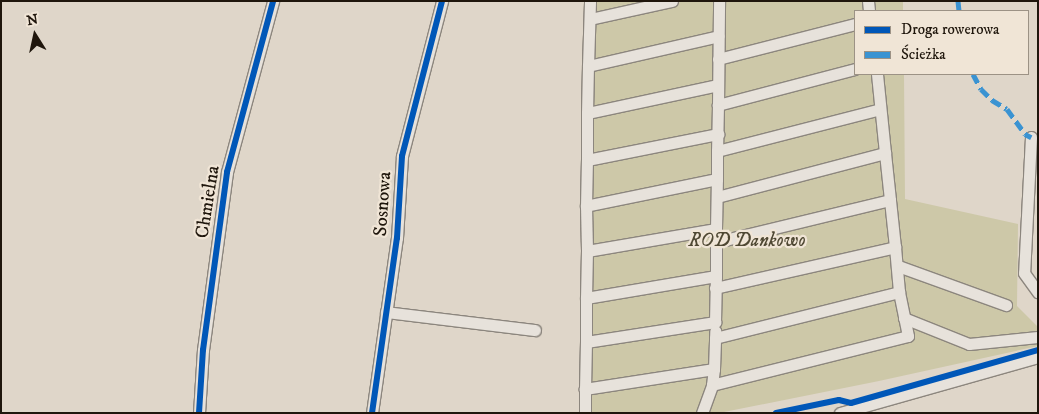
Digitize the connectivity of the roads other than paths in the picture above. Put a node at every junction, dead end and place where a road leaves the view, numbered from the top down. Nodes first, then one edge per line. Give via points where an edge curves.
1 (273, 1) edge
2 (442, 1) edge
3 (590, 1) edge
4 (672, 1) edge
5 (719, 1) edge
6 (590, 19) junction
7 (854, 24) edge
8 (719, 36) junction
9 (718, 59) junction
10 (588, 66) junction
11 (854, 70) edge
12 (877, 75) edge
13 (718, 85) junction
14 (718, 105) junction
15 (880, 109) junction
16 (587, 113) junction
17 (718, 134) junction
18 (1031, 137) dead end
19 (717, 151) junction
20 (885, 153) junction
21 (587, 160) junction
22 (717, 179) junction
23 (717, 196) junction
24 (890, 200) junction
25 (586, 206) junction
26 (716, 229) junction
27 (716, 242) junction
28 (895, 247) junction
29 (587, 251) junction
30 (898, 266) junction
31 (716, 276) junction
32 (716, 288) junction
33 (899, 292) junction
34 (1038, 292) edge
35 (586, 298) junction
36 (1006, 305) dead end
37 (386, 312) junction
38 (904, 318) junction
39 (715, 322) junction
40 (534, 330) dead end
41 (1038, 337) edge
42 (715, 338) junction
43 (586, 342) junction
44 (1038, 357) edge
45 (714, 369) junction
46 (712, 385) junction
47 (585, 389) junction
48 (701, 412) edge
49 (199, 413) edge
50 (372, 413) edge
51 (585, 413) edge
52 (840, 413) edge

1 - 49 street, Chmielna via 227,172 203,350
2 - 37 street, Sosnowa via 402,156 400,210
3 - 6 street
4 - 6 street
5 - 8 street
6 - 10 street
7 - 9 street
8 - 9 street
8 - 10 street
9 - 13 street
10 - 16 street
11 - 14 street
12 - 15 street
13 - 14 street
13 - 16 street
14 - 17 street
15 - 19 street
15 - 20 street
16 - 21 street
17 - 19 street
17 - 21 street
18 - 34 street via 1024,273
19 - 22 street
20 - 23 street
20 - 24 street
21 - 25 street
22 - 23 street
22 - 25 street
23 - 26 street
24 - 27 street
24 - 28 street
25 - 29 street
26 - 27 street
26 - 29 street
27 - 31 street
28 - 30 street
28 - 32 street
29 - 35 street
30 - 33 street
30 - 36 street
31 - 32 street
31 - 35 street
32 - 39 street
33 - 38 street
33 - 42 street
35 - 43 street
37 - 40 street
37 - 50 street, Sosnowa
38 - 41 street via 969,344
38 - 46 street via 908,336
39 - 42 street
39 - 43 street
42 - 45 street
43 - 47 street
44 - 52 street
45 - 46 street
45 - 47 street
46 - 48 street
47 - 51 street

